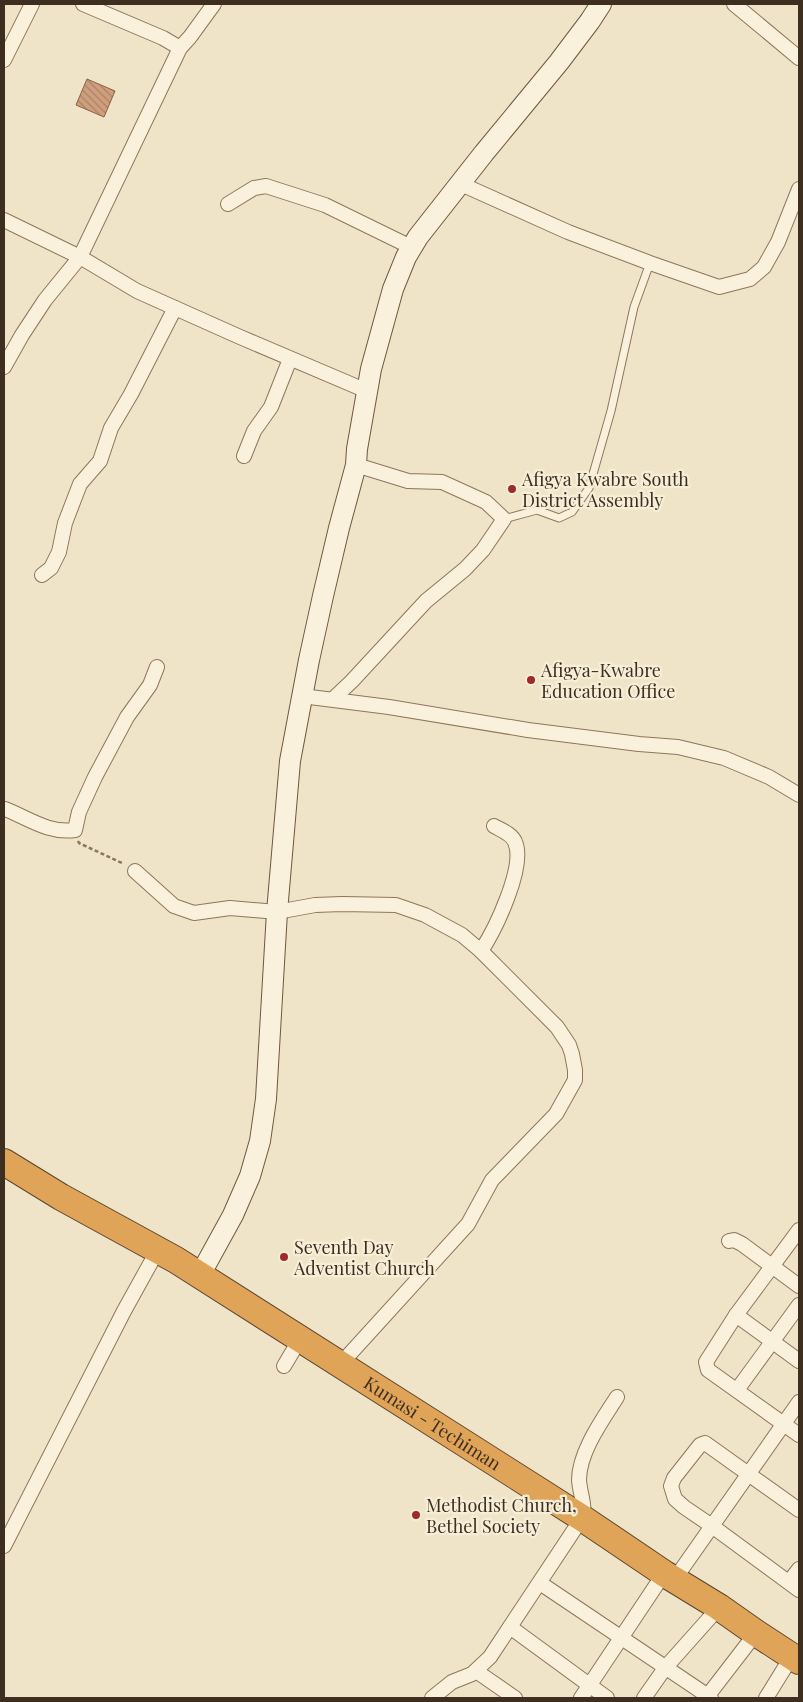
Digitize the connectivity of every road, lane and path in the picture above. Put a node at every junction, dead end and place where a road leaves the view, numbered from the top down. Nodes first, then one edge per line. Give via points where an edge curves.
1 (32, 4) edge
2 (84, 4) edge
3 (214, 4) edge
4 (600, 4) edge
5 (734, 4) edge
6 (180, 48) junction
7 (799, 58) edge
8 (4, 60) edge
9 (461, 184) junction
10 (799, 189) edge
11 (228, 204) dead end
12 (4, 220) edge
13 (411, 247) junction
14 (80, 257) junction
15 (650, 263) junction
16 (175, 308) junction
17 (290, 359) junction
18 (4, 365) edge
19 (367, 391) junction
20 (244, 456) dead end
21 (356, 465) junction
22 (504, 519) junction
23 (42, 575) dead end
24 (157, 668) dead end
25 (302, 696) junction
26 (333, 699) junction
27 (799, 795) edge
28 (4, 810) edge
29 (494, 826) dead end
30 (75, 830) junction
31 (135, 870) joint
32 (277, 912) junction
33 (481, 950) junction
34 (4, 1162) edge
35 (799, 1230) edge
36 (729, 1241) dead end
37 (161, 1245) junction
38 (773, 1266) junction
39 (203, 1271) junction
40 (799, 1286) edge
41 (799, 1306) edge
42 (736, 1315) junction
43 (302, 1335) junction
44 (774, 1342) junction
45 (347, 1357) junction
46 (799, 1361) edge
47 (284, 1366) dead end
48 (737, 1390) junction
49 (617, 1397) dead end
50 (799, 1402) edge
51 (784, 1424) junction
52 (799, 1435) edge
53 (749, 1473) junction
54 (799, 1510) edge
55 (583, 1515) junction
56 (712, 1526) junction
57 (4, 1546) edge
58 (799, 1569) edge
59 (672, 1573) junction
60 (540, 1583) junction
61 (794, 1586) edge
62 (721, 1604) junction
63 (510, 1628) junction
64 (756, 1633) junction
65 (621, 1638) junction
66 (797, 1656) edge
67 (666, 1668) junction
68 (476, 1671) junction
69 (590, 1685) junction
70 (432, 1698) edge
71 (515, 1698) edge
72 (581, 1698) edge
73 (608, 1698) edge
74 (644, 1698) edge
75 (708, 1698) edge
76 (766, 1698) edge

1 - 8 street
2 - 6 street
3 - 6 street
4 - 9 street via 559,62
5 - 7 street
6 - 14 street
9 - 13 street
9 - 15 street via 568,232
10 - 15 street via 764,268 750,279 719,287
11 - 13 street via 254,188 266,186 324,205
12 - 14 street
13 - 19 street via 393,289
14 - 16 street via 137,291
14 - 18 street via 45,300
15 - 22 lane via 634,307 611,411 588,488 572,512 559,518 537,510
16 - 17 street
16 - 23 street via 111,428 100,461 80,484 64,523 59,552 51,568
17 - 19 street
17 - 20 street via 274,400 254,431
19 - 21 street
21 - 22 street via 408,481 442,482 486,502
21 - 25 street via 336,538
22 - 26 street via 465,569 426,602
24 - 30 street via 95,777 79,812
25 - 26 street
25 - 32 street via 290,762
26 - 27 street via 528,730 678,747 724,758
28 - 30 street via 47,828
29 - 33 street via 516,842 517,868 493,933
30 - 31 path via 79,843
31 - 32 street via 174,906 194,913 230,908
32 - 33 street via 324,905 396,905 449,927
32 - 39 street via 266,1099 260,1141 233,1216
33 - 45 street via 564,1036 572,1054 574,1080 556,1114 492,1180 468,1224
34 - 37 highway, Kumasi - Techiman via 61,1197 131,1224
35 - 38 street
36 - 38 street via 742,1244
37 - 39 highway, Kumasi - Techiman
37 - 57 street
38 - 40 street
38 - 42 street
39 - 43 highway, Kumasi - Techiman
41 - 44 street
42 - 44 street
42 - 48 street via 706,1362 708,1370
43 - 45 highway, Kumasi - Techiman
43 - 47 street
43 - 55 highway, Kumasi - Techiman
44 - 46 street
44 - 48 street
45 - 55 highway, Kumasi - Techiman
48 - 51 street
49 - 55 street via 595,1431 585,1455 579,1479
50 - 51 street
51 - 52 street
51 - 53 street
53 - 54 street
53 - 56 street
53 - 56 street via 706,1443 700,1445 674,1478 670,1486 675,1499
55 - 59 highway, Kumasi - Techiman
55 - 60 street
56 - 59 street
56 - 61 street
58 - 61 street
59 - 62 highway, Kumasi - Techiman
59 - 65 street via 656,1584
60 - 63 street
60 - 65 street
62 - 64 highway, Kumasi - Techiman
62 - 66 highway, Kumasi - Techiman
62 - 67 street
63 - 68 street
63 - 69 street
64 - 66 highway, Kumasi - Techiman
64 - 75 street
65 - 67 street
65 - 69 street
66 - 76 street
67 - 74 street
67 - 75 street
68 - 70 street via 444,1687
68 - 71 street
69 - 72 street
69 - 73 street

